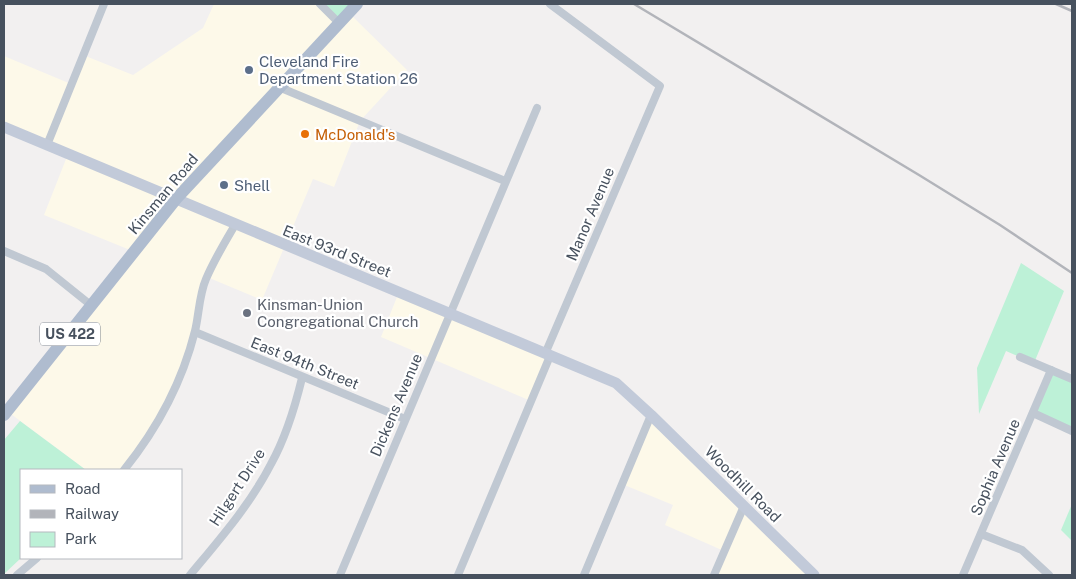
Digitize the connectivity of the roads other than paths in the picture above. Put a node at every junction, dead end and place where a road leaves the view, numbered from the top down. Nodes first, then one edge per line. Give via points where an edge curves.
1 (104, 4) edge
2 (320, 4) edge
3 (357, 4) edge
4 (550, 4) edge
5 (340, 24) junction
6 (280, 88) junction
7 (537, 108) dead end
8 (4, 127) edge
9 (47, 145) junction
10 (505, 181) junction
11 (176, 199) junction
12 (235, 224) junction
13 (4, 251) edge
14 (92, 306) junction
15 (450, 313) junction
16 (195, 332) junction
17 (548, 355) junction
18 (1020, 357) dead end
19 (1051, 370) junction
20 (302, 378) junction
21 (1072, 379) edge
22 (1032, 413) junction
23 (4, 415) edge
24 (651, 415) junction
25 (406, 419) junction
26 (1072, 431) edge
27 (125, 469) edge
28 (744, 506) junction
29 (981, 534) junction
30 (36, 559) edge
31 (17, 575) edge
32 (190, 575) edge
33 (340, 575) edge
34 (458, 575) edge
35 (584, 575) edge
36 (714, 575) edge
37 (814, 575) edge
38 (963, 575) edge
39 (1049, 575) edge

1 - 9 street
2 - 5 street
3 - 5 main road, Kinsman Road / US 422
4 - 17 street, Manor Avenue via 660,86
5 - 6 main road, Kinsman Road / US 422
6 - 10 street
6 - 11 main road, Kinsman Road / US 422
7 - 10 street, Dickens Avenue
8 - 9 main road, East 93rd Street
9 - 11 main road, East 93rd Street
10 - 15 street, Dickens Avenue
11 - 12 main road, East 93rd Street
11 - 14 main road, Kinsman Road / US 422
12 - 15 main road, East 93rd Street
12 - 16 street via 205,280
13 - 14 street via 46,269
14 - 23 main road, Kinsman Road / US 422
15 - 17 main road, East 93rd Street
15 - 25 street, Dickens Avenue
16 - 20 street, East 94th Street
16 - 27 street via 166,410
17 - 24 main road, East 93rd Street via 616,383
17 - 34 street, Manor Avenue
18 - 19 street
19 - 21 street
19 - 22 street, Sophia Avenue
20 - 25 street, East 94th Street
20 - 32 street, Hilgert Drive via 292,414 260,484
22 - 26 street
22 - 29 street, Sophia Avenue
24 - 28 main road, Woodhill Road
24 - 35 street
25 - 33 street, Dickens Avenue
28 - 36 street
28 - 37 main road, Woodhill Road
29 - 38 street, Sophia Avenue
29 - 39 street via 1022,550
30 - 31 street

